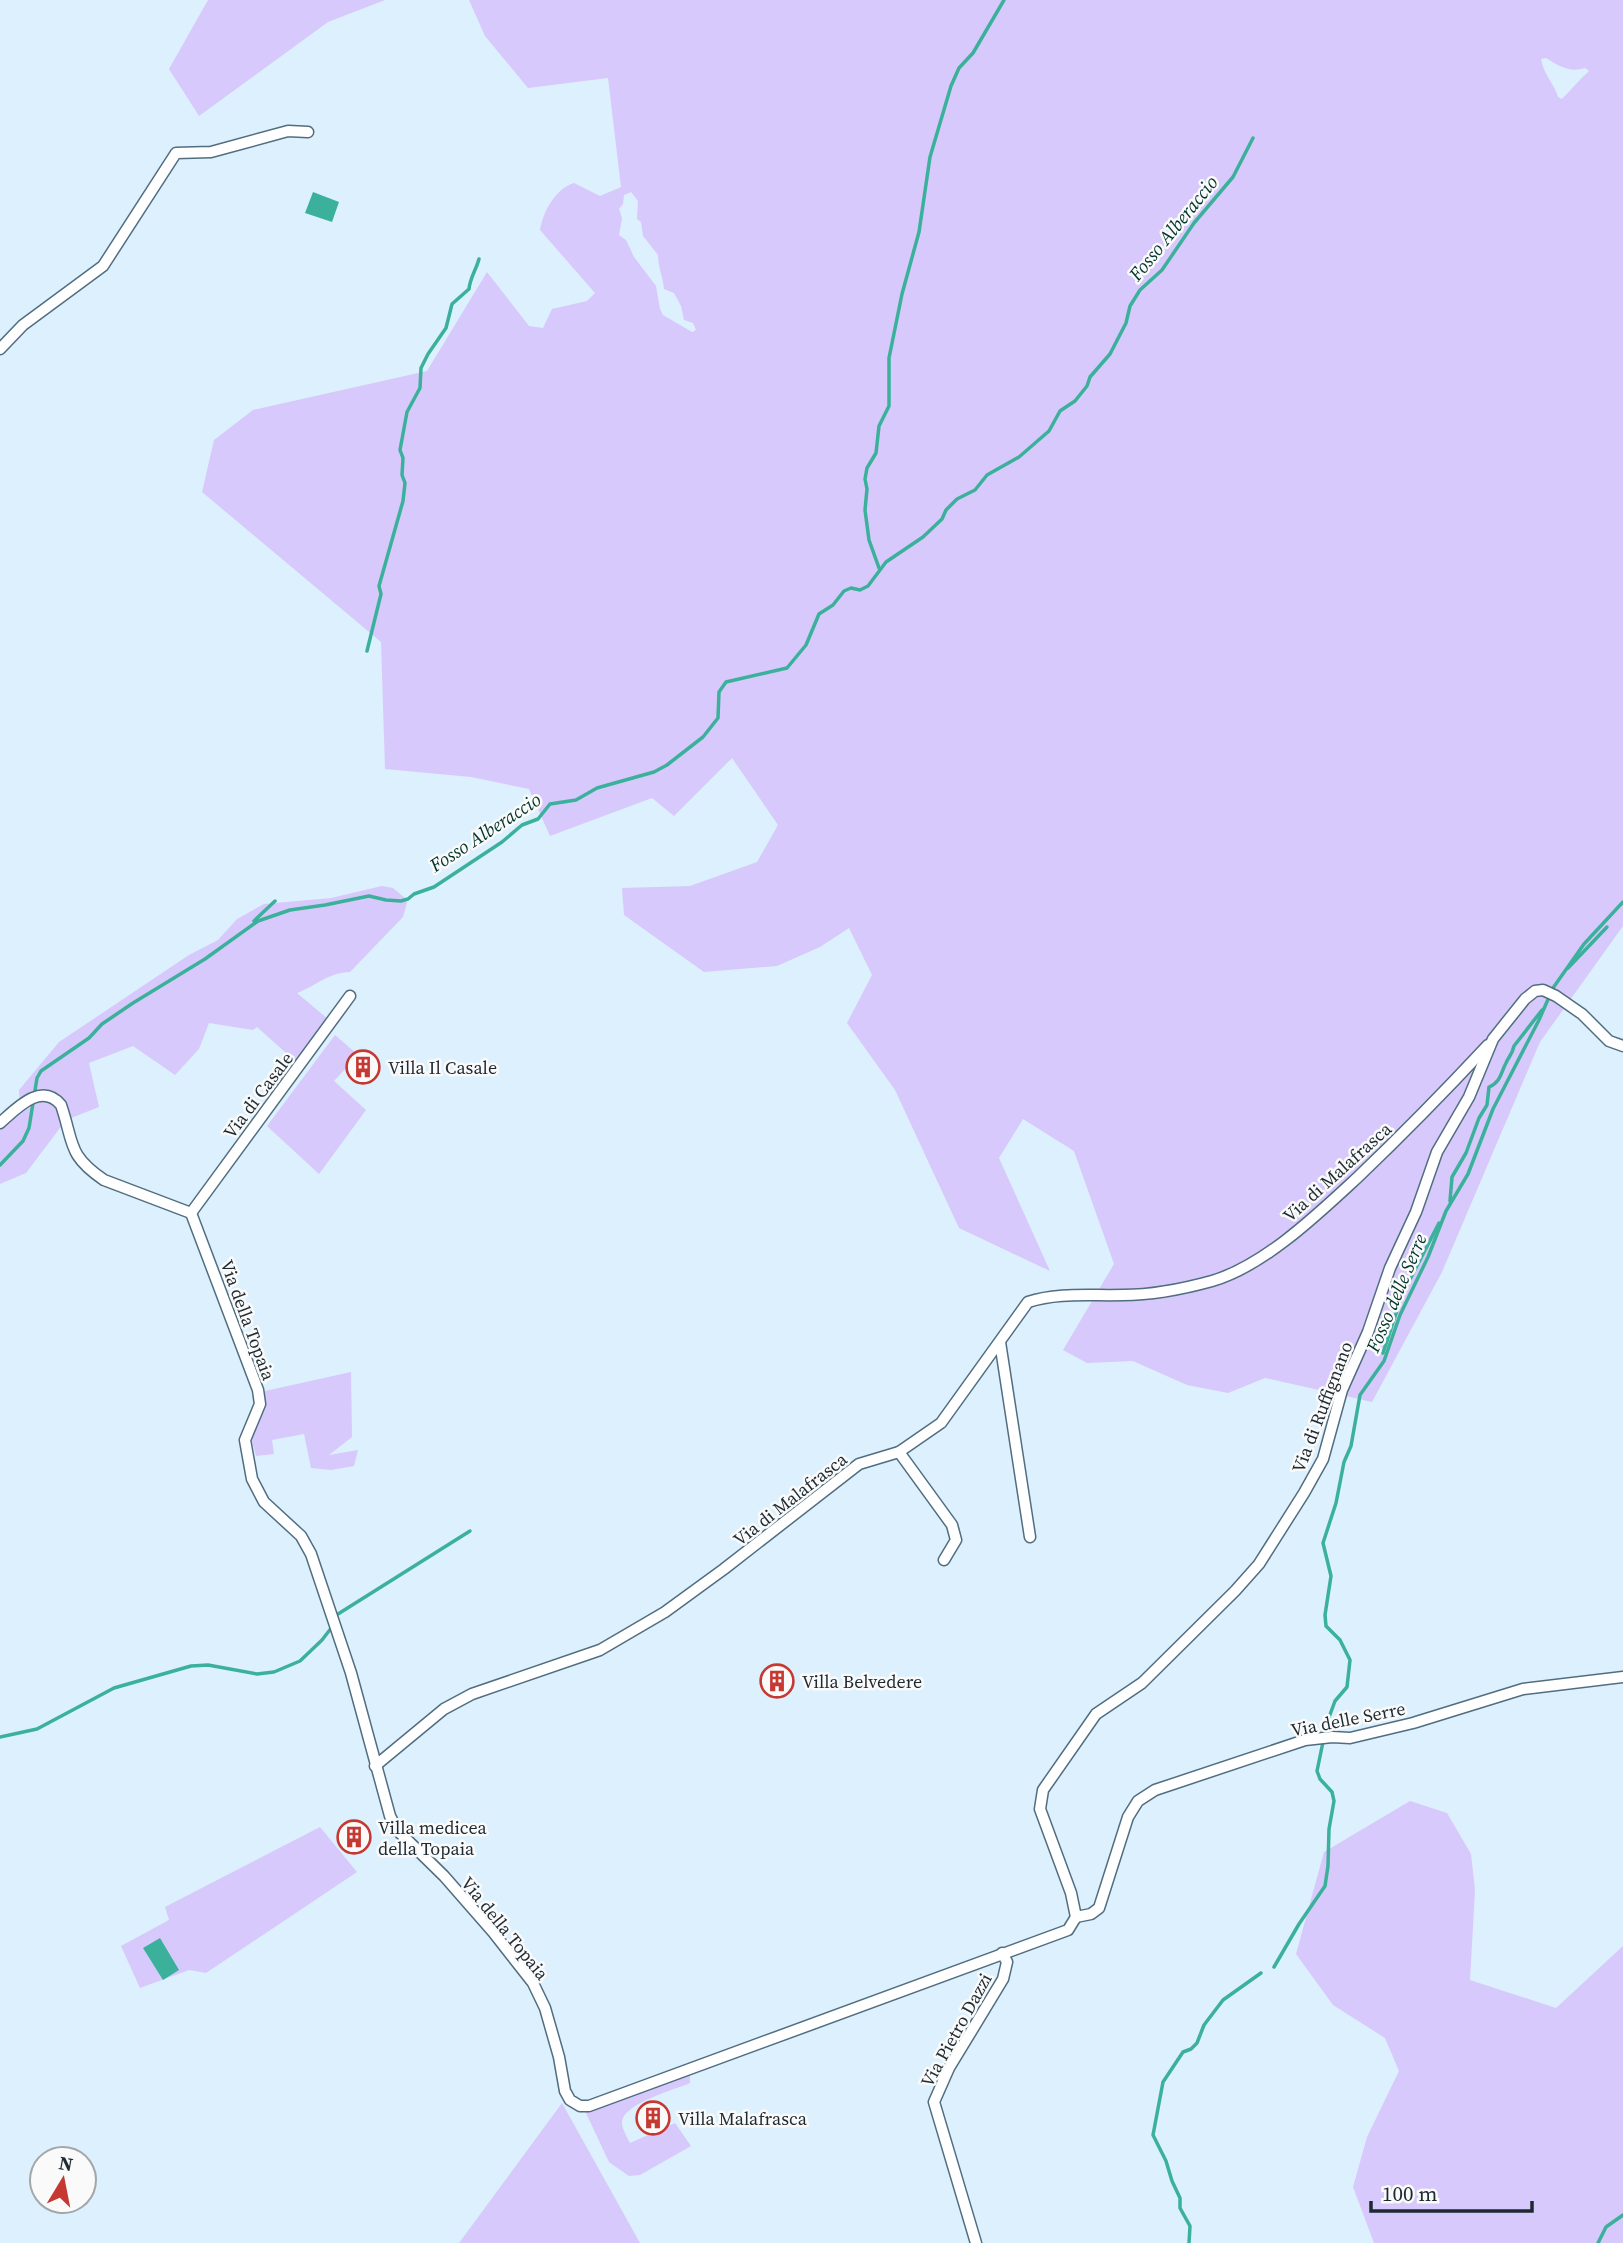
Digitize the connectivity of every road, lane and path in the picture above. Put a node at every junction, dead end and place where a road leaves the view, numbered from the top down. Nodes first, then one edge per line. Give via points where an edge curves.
1 (308, 132) dead end
2 (0, 349) edge
3 (349, 996) dead end
4 (1493, 1039) junction
5 (1623, 1046) edge
6 (1, 1123) edge
7 (191, 1213) junction
8 (1000, 1342) junction
9 (899, 1452) junction
10 (1030, 1537) dead end
11 (944, 1560) dead end
12 (1623, 1677) edge
13 (375, 1766) junction
14 (1076, 1917) junction
15 (1002, 1953) junction
16 (976, 2243) edge

1 - 2 street via 288,131 211,152 176,153 103,267 23,325
3 - 7 street, Via di Casale
4 - 5 street, Via di Ruffignano via 1535,991 1551,993 1609,1041
4 - 8 street, Via di Malafrasca via 1316,1217 1249,1264 1214,1280 1176,1289 1042,1297 1028,1302
4 - 14 street, Via di Ruffignano via 1469,1097 1437,1152 1342,1390 1323,1459 1304,1493 1259,1564 1142,1683 1096,1714 1043,1790 1040,1809
6 - 7 street via 38,1095 56,1099 76,1156 93,1172
7 - 13 street, Via della Topaia via 258,1390 260,1404 244,1440 252,1479 264,1502 301,1536 311,1554 351,1673
8 - 9 street, Via di Malafrasca via 941,1423
8 - 10 street
9 - 11 street via 952,1525 956,1540
9 - 13 street, Via di Malafrasca via 859,1464 664,1612 600,1650 472,1694 444,1709
12 - 14 street, Via delle Serre via 1522,1689 1350,1738 1305,1740 1155,1790 1138,1801 1128,1817 1099,1908
13 - 15 street, Via della Topaia via 397,1830 493,1932 533,1983 545,2008 565,2091 580,2106
14 - 15 street via 1068,1930
15 - 16 street, Via Pietro Dazzi via 1007,1962 1003,1979 949,2068 934,2102

